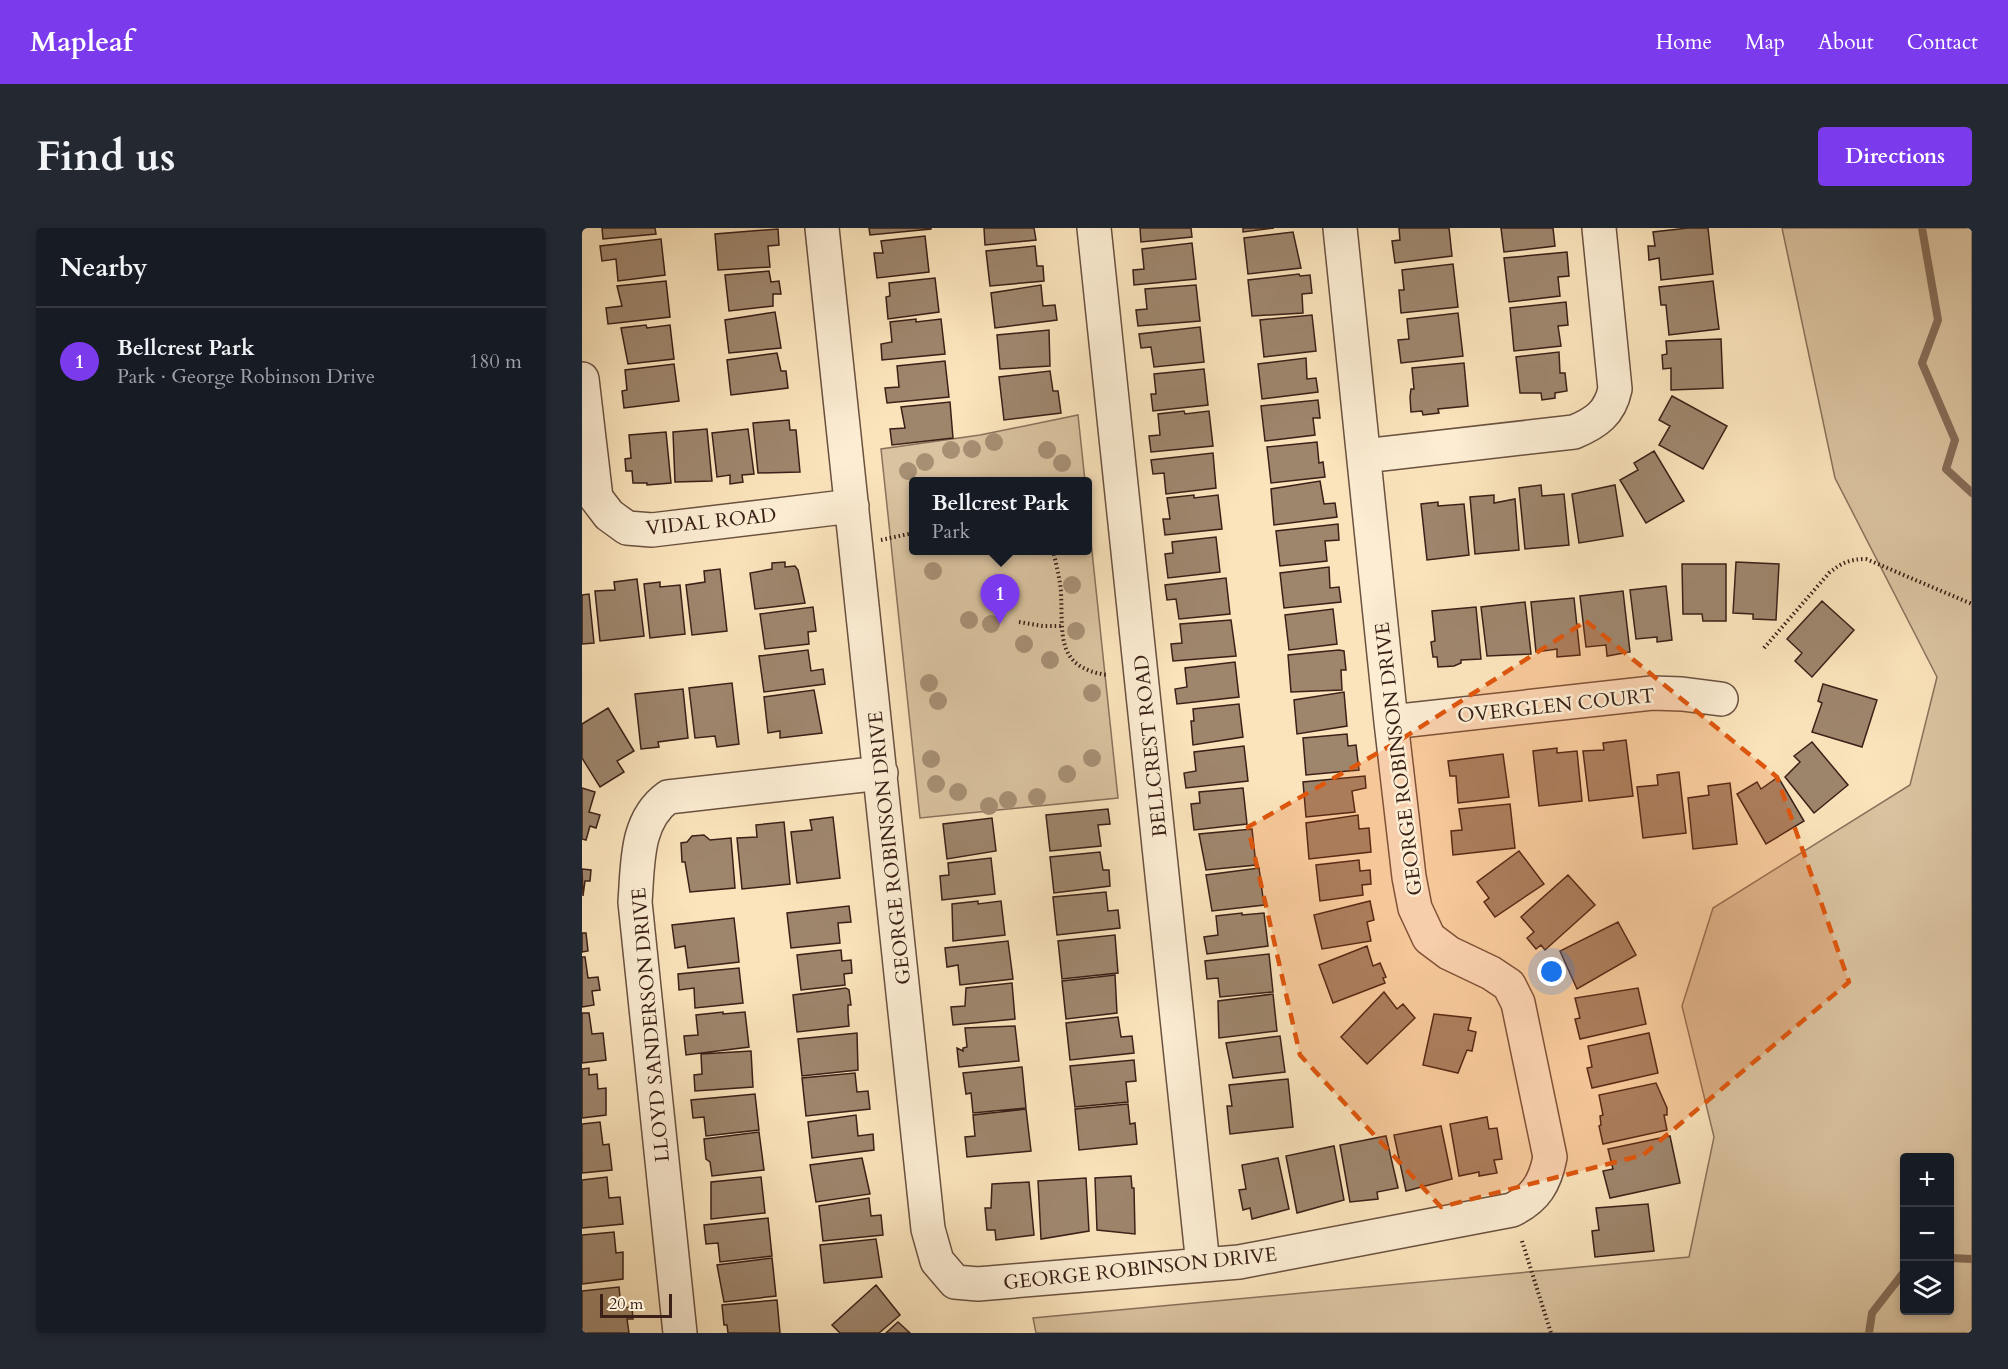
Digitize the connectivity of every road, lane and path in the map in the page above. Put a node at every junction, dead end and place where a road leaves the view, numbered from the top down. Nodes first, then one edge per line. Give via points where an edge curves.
1 (822, 228) edge
2 (1094, 228) edge
3 (1340, 228) edge
4 (1599, 228) edge
5 (582, 379) edge
6 (1364, 456) junction
7 (852, 506) junction
8 (909, 534) edge
9 (888, 538) dead end
10 (1054, 555) edge
11 (1972, 604) edge
12 (1019, 622) dead end
13 (1061, 626) junction
14 (1764, 648) dead end
15 (1107, 675) dead end
16 (1721, 699) dead end
17 (1391, 722) junction
18 (881, 773) junction
19 (1522, 1241) dead end
20 (1203, 1265) junction
21 (680, 1333) edge
22 (1551, 1333) edge

1 - 7 street, GEORGE ROBINSON DRIVE
2 - 20 street, BELLCREST ROAD
3 - 6 street, GEORGE ROBINSON DRIVE
4 - 6 street via 1615,389 1606,412 1592,425 1574,432
5 - 7 street, VIDAL ROAD via 596,498 609,515 627,528 652,530
6 - 17 street, GEORGE ROBINSON DRIVE
7 - 18 street, GEORGE ROBINSON DRIVE
8 - 9 path
10 - 13 path via 1061,591
11 - 14 path via 1866,559 1854,559 1829,573
12 - 13 path
13 - 15 path via 1067,654 1077,665
16 - 17 street, OVERGLEN COURT via 1652,693
17 - 20 street, GEORGE ROBINSON DRIVE via 1416,908 1429,938 1509,985 1518,1002 1550,1157 1546,1176 1539,1190 1512,1210 1321,1248
18 - 20 street, GEORGE ROBINSON DRIVE via 928,1229 937,1262 955,1282 978,1284
18 - 21 street, LLOYD SANDERSON DRIVE via 668,797 658,804 644,825 635,902
19 - 22 path

